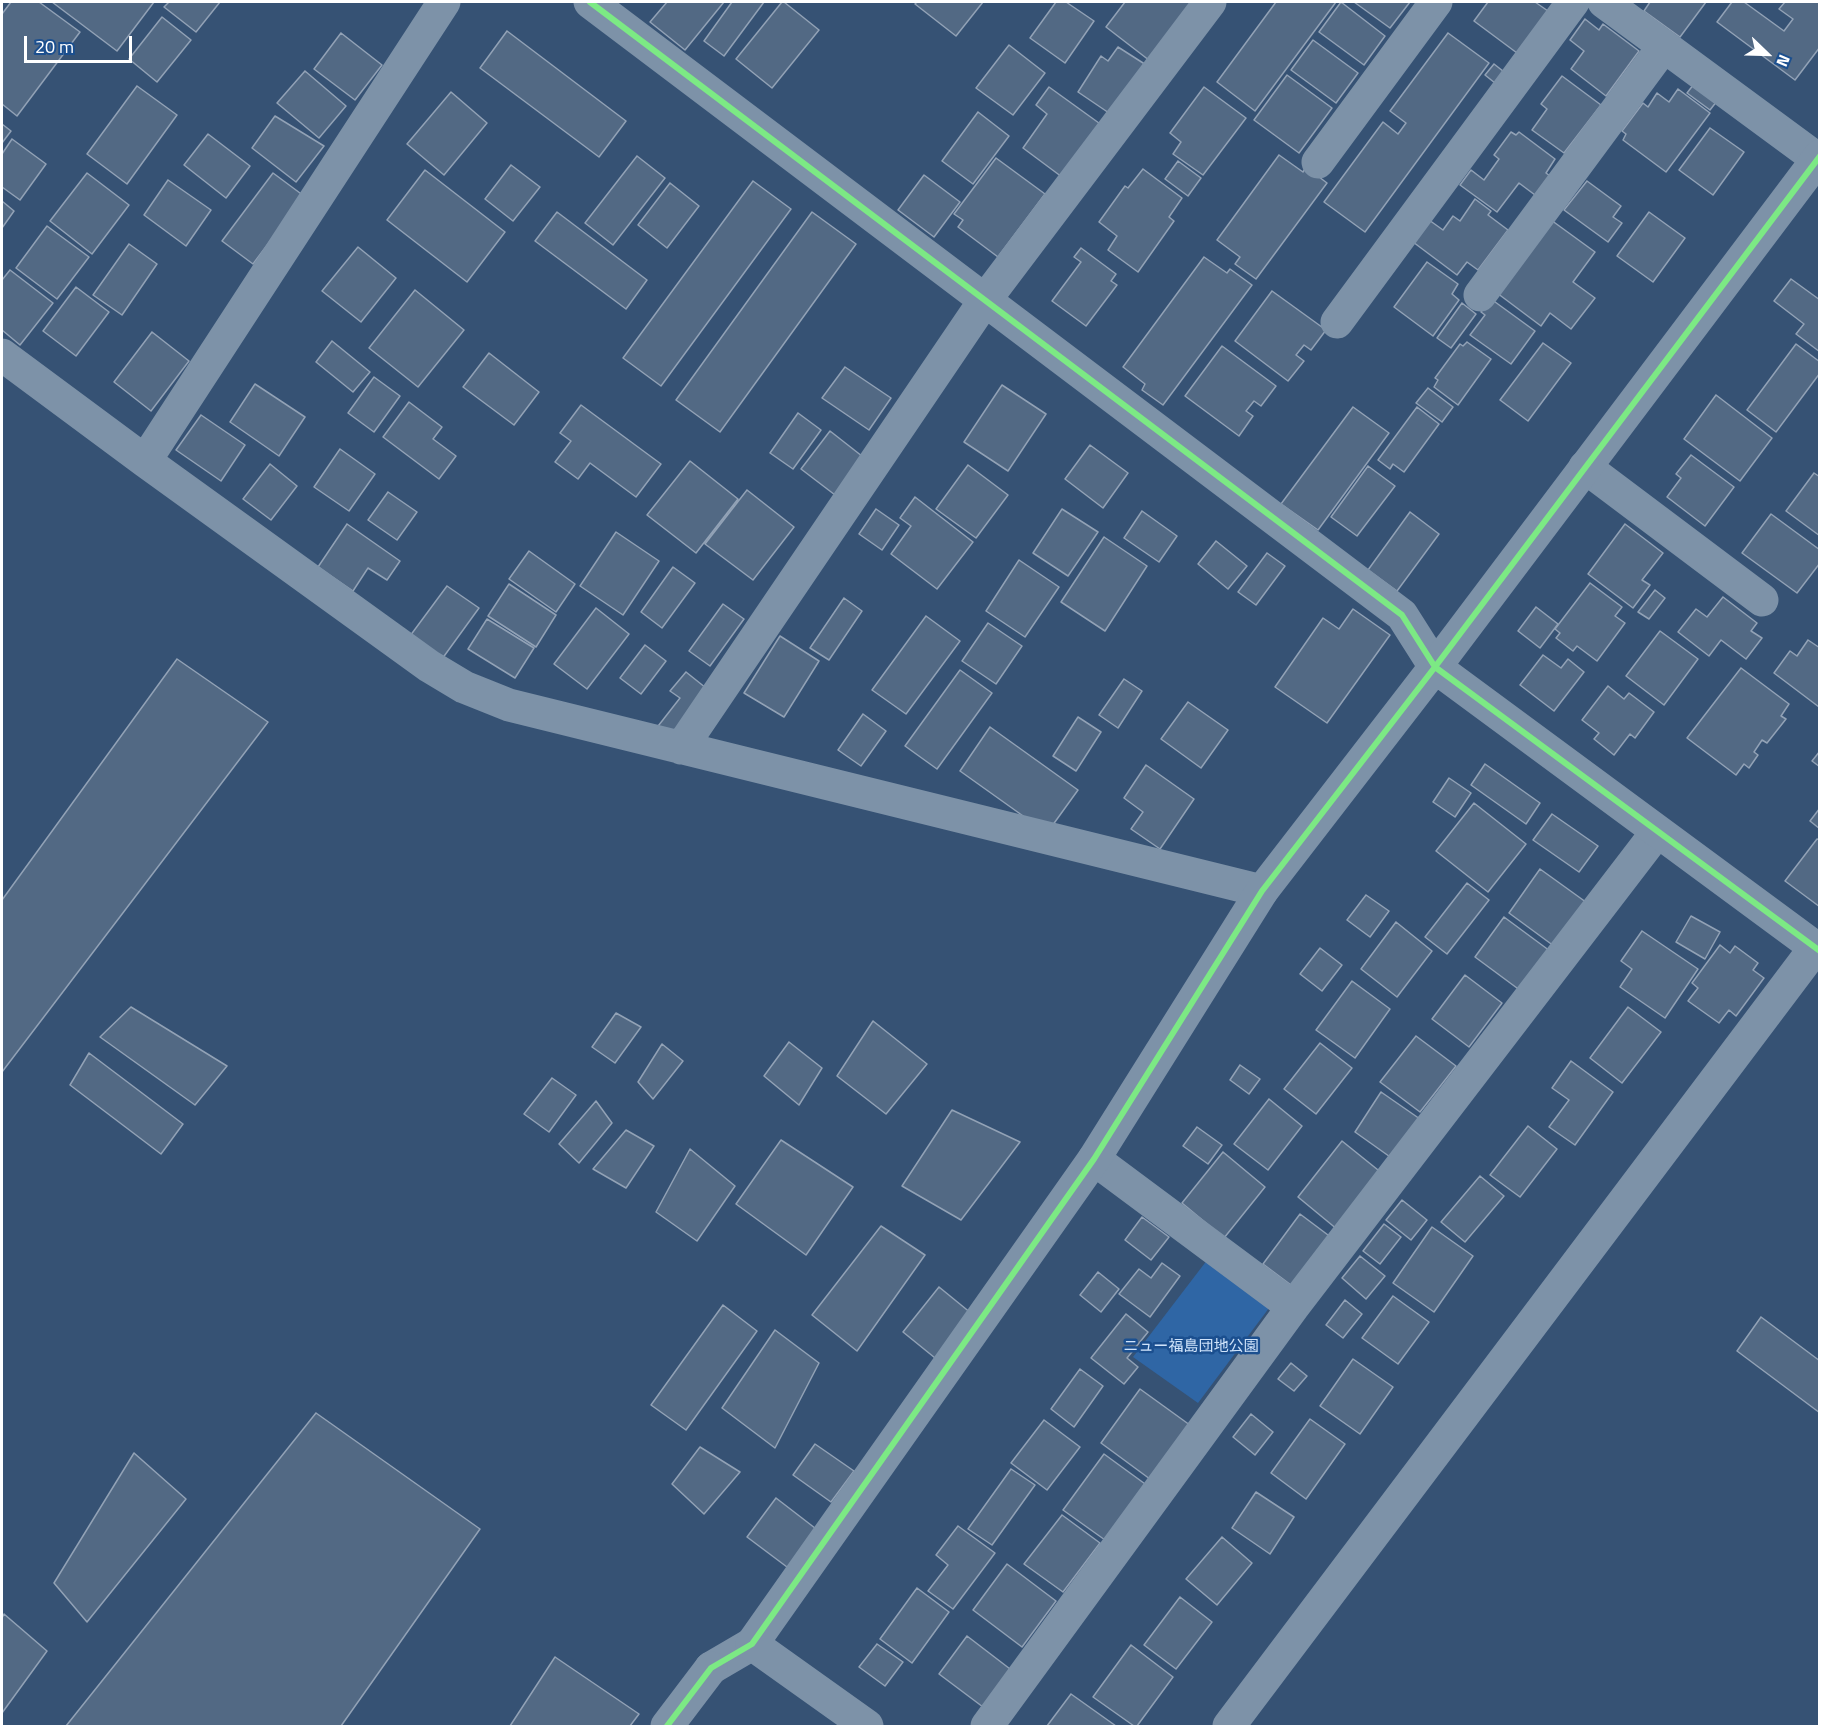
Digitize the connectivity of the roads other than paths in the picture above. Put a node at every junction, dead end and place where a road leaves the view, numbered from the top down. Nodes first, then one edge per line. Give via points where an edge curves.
1 (444, 2) edge
2 (590, 2) edge
3 (1210, 2) edge
4 (1436, 2) edge
5 (1573, 2) edge
6 (1604, 2) edge
7 (1664, 46) junction
8 (1819, 159) edge
9 (1318, 162) dead end
10 (1480, 296) dead end
11 (985, 300) junction
12 (1337, 322) dead end
13 (2, 355) edge
14 (146, 461) junction
15 (1585, 467) junction
16 (1762, 600) dead end
17 (1435, 667) junction
18 (681, 748) junction
19 (1658, 832) junction
20 (1262, 891) junction
21 (1818, 947) edge
22 (1094, 1159) junction
23 (1293, 1307) junction
24 (752, 1644) junction
25 (667, 1726) edge
26 (867, 1726) edge
27 (987, 1726) edge
28 (1228, 1726) edge

1 - 14 street
2 - 11 street
3 - 11 street
4 - 9 street
5 - 12 street
6 - 7 street
7 - 8 street
7 - 10 street
8 - 15 street
11 - 17 street via 1402,615
11 - 18 street
13 - 14 street
14 - 18 street via 429,666 464,687 509,705
15 - 16 street
15 - 17 street
17 - 19 street
17 - 20 street
18 - 20 street
19 - 21 street
19 - 23 street
20 - 22 street
21 - 28 street
22 - 23 street
22 - 24 street
23 - 27 street
24 - 25 street via 711,1668
24 - 26 street

